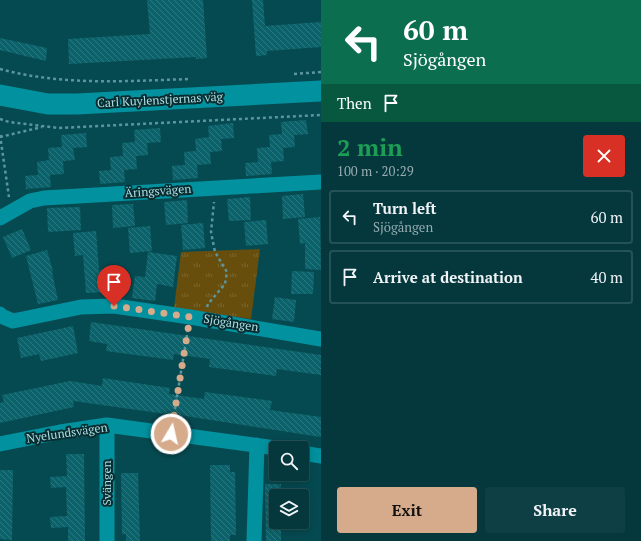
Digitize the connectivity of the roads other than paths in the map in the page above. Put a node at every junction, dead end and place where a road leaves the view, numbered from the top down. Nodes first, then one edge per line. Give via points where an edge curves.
1 (321, 91) edge
2 (0, 95) edge
3 (321, 182) edge
4 (5, 215) edge
5 (0, 314) edge
6 (321, 339) edge
7 (107, 425) junction
8 (0, 444) edge
9 (257, 445) junction
10 (269, 447) edge
11 (309, 454) edge
12 (321, 456) edge
13 (107, 541) edge
14 (254, 541) edge

1 - 2 street, Carl Kuylenstjernas väg via 76,104 48,104
3 - 4 street, Äringsvägen via 44,198 30,201
5 - 6 street, Sjögången via 12,321 81,307 114,306
7 - 8 street, Nyelundsvägen
7 - 9 street, Nyelundsvägen
7 - 13 street, Svängen
9 - 10 street, Nyelundsvägen
9 - 14 street
11 - 12 street

